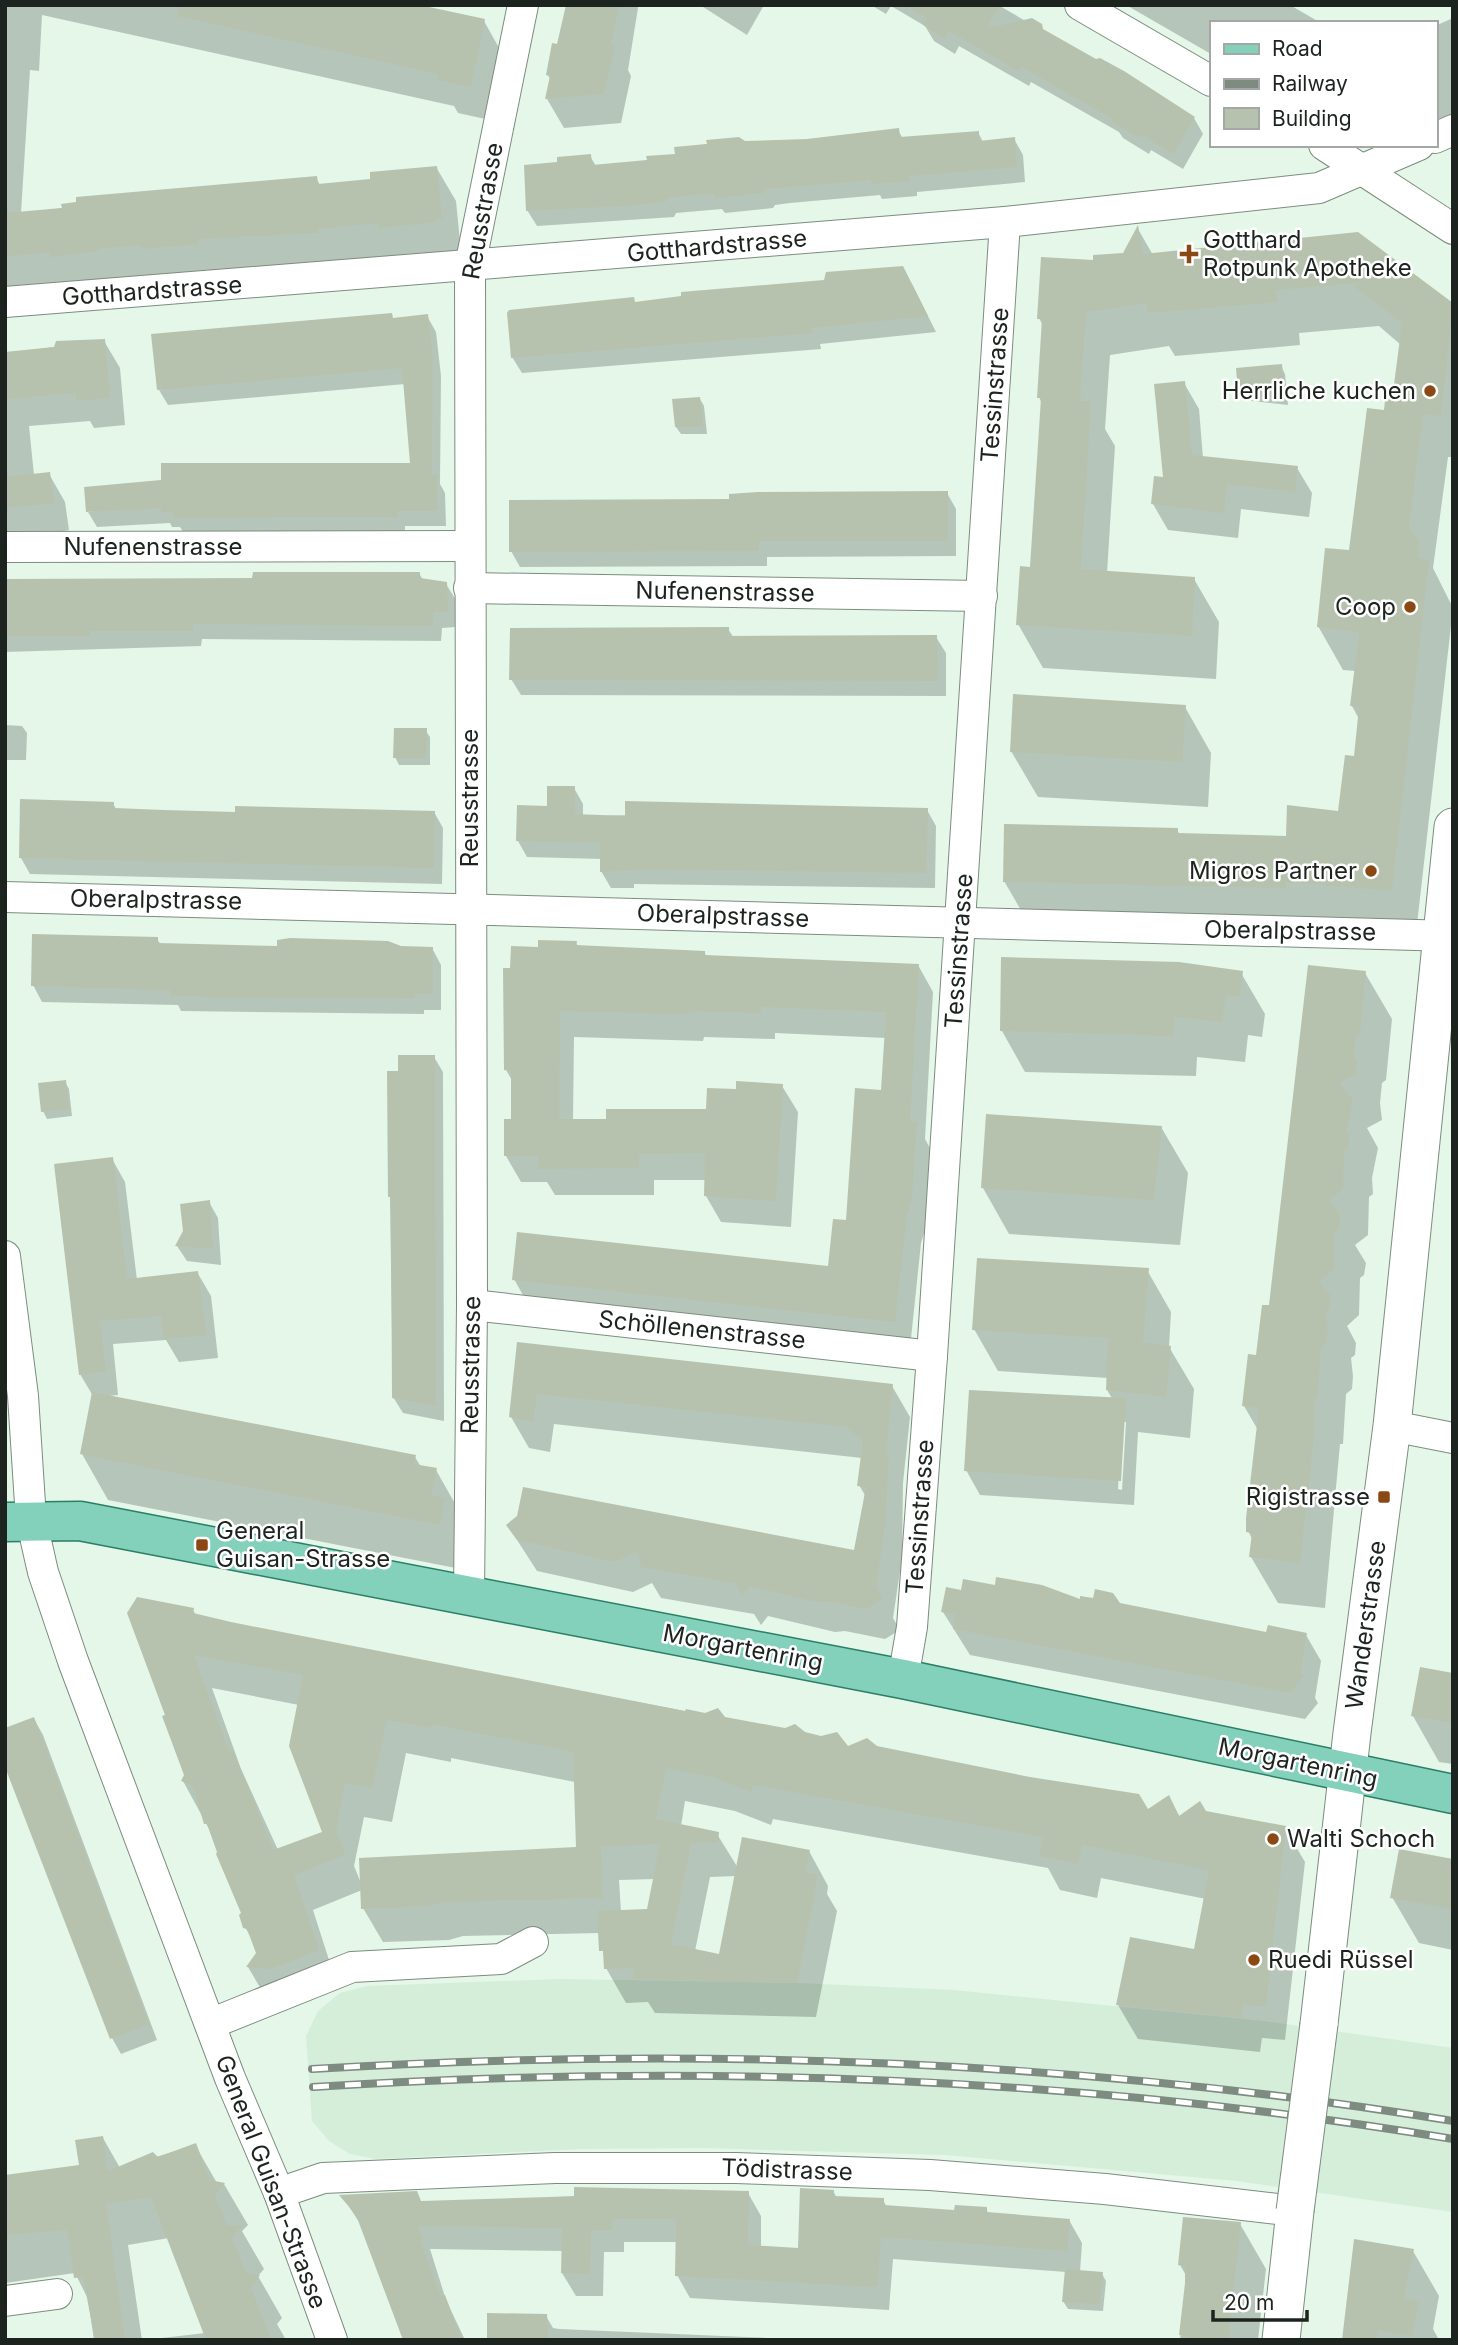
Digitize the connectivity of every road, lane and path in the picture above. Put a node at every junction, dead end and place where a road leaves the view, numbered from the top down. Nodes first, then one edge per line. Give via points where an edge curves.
1 (523, 5) edge
2 (1080, 5) edge
3 (1210, 79) edge
4 (1453, 130) edge
5 (1437, 137) edge
6 (1327, 147) edge
7 (1415, 147) edge
8 (1363, 170) junction
9 (1005, 222) junction
10 (1453, 229) edge
11 (470, 267) junction
12 (5, 302) edge
13 (470, 546) junction
14 (5, 547) edge
15 (469, 588) junction
16 (982, 596) junction
17 (1453, 827) edge
18 (5, 897) edge
19 (471, 907) junction
20 (961, 924) junction
21 (1447, 935) edge
22 (5, 1256) edge
23 (471, 1305) junction
24 (932, 1356) junction
25 (1392, 1426) junction
26 (1453, 1438) edge
27 (14, 1515) edge
28 (468, 1595) junction
29 (903, 1679) junction
30 (1347, 1773) junction
31 (1453, 1794) edge
32 (533, 1942) dead end
33 (210, 2024) junction
34 (279, 2193) junction
35 (1295, 2211) junction
36 (57, 2294) dead end
37 (5, 2301) edge
38 (332, 2340) edge
39 (1281, 2340) edge

1 - 11 street, Reusstrasse
2 - 3 street
4 - 5 street
6 - 8 street
7 - 8 street, Gotthardstrasse
8 - 9 street, Gotthardstrasse via 1319,188
8 - 10 street
9 - 11 street, Gotthardstrasse
9 - 16 street, Tessinstrasse
11 - 12 street, Gotthardstrasse
11 - 13 street, Reusstrasse
13 - 14 street, Nufenenstrasse
13 - 15 street, Reusstrasse
15 - 16 street, Nufenenstrasse
15 - 19 street, Reusstrasse
16 - 20 street, Tessinstrasse
17 - 21 street, Wanderstrasse
18 - 19 street, Oberalpstrasse
19 - 20 street, Oberalpstrasse
19 - 23 street, Reusstrasse
20 - 21 street, Oberalpstrasse
20 - 24 street, Tessinstrasse
21 - 25 street, Wanderstrasse
22 - 27 street, General Guisan-Strasse via 23,1396
23 - 24 street, Schöllenenstrasse
23 - 28 street, Reusstrasse
24 - 29 street, Tessinstrasse via 912,1627
25 - 26 street
25 - 30 street, Wanderstrasse
27 - 28 main road, Morgartenring via 79,1521
27 - 33 street, General Guisan-Strasse via 43,1572
28 - 29 main road, Morgartenring
29 - 30 main road, Morgartenring
30 - 31 main road, Morgartenring
30 - 35 street, Wanderstrasse, bridge
32 - 33 street, General Guisan-Strasse via 500,1959 352,1967
33 - 34 street, General Guisan-Strasse
34 - 35 street, Tödistrasse via 323,2178 555,2168 736,2168 930,2175
34 - 38 street, General Guisan-Strasse
35 - 39 street, Wanderstrasse
36 - 37 street

